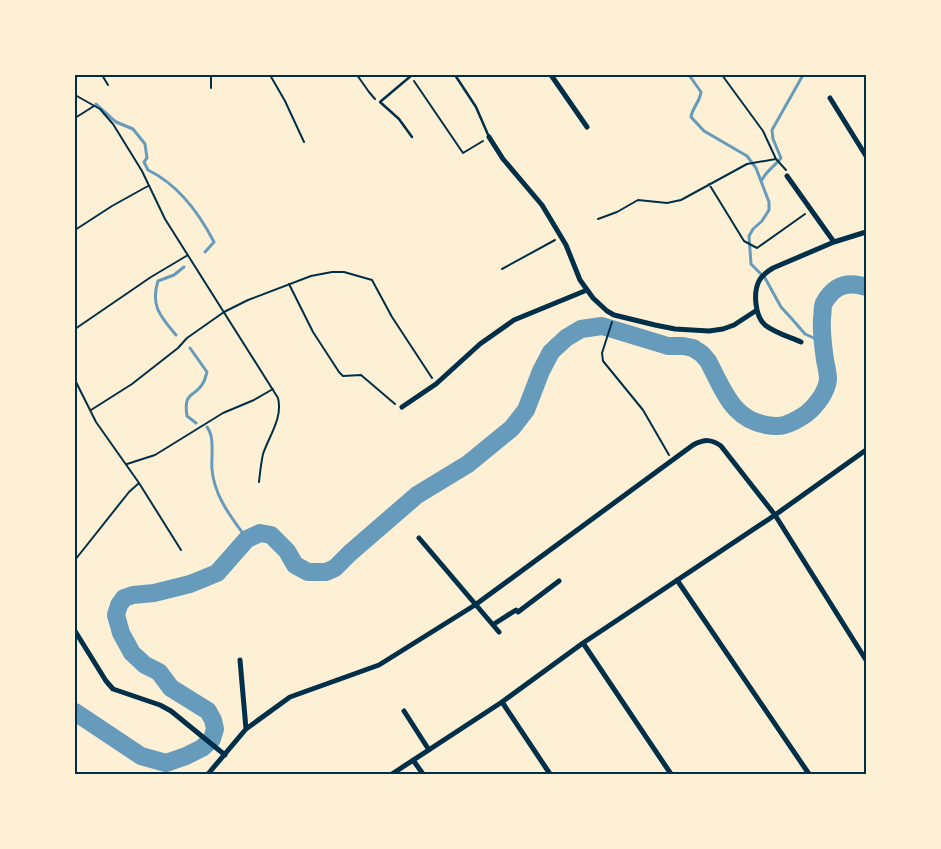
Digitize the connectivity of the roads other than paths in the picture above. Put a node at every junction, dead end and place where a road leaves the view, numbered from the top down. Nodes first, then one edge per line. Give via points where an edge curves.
1 (455, 75) edge
2 (551, 75) edge
3 (411, 76) edge
4 (830, 98) dead end
5 (587, 127) dead end
6 (412, 137) dead end
7 (489, 137) joint
8 (866, 156) edge
9 (786, 176) dead end
10 (866, 232) edge
11 (834, 242) junction
12 (587, 290) junction
13 (757, 310) junction
14 (801, 342) dead end
15 (402, 407) road end
16 (866, 450) edge
17 (775, 515) junction
18 (419, 538) dead end
19 (677, 580) junction
20 (559, 581) dead end
21 (475, 605) junction
22 (494, 624) junction
23 (75, 631) edge
24 (499, 632) dead end
25 (583, 643) junction
26 (240, 660) dead end
27 (866, 660) edge
28 (502, 702) junction
29 (404, 711) dead end
30 (246, 729) junction
31 (429, 750) junction
32 (225, 755) junction
33 (414, 760) junction
34 (208, 774) edge
35 (392, 774) edge
36 (423, 774) edge
37 (550, 774) edge
38 (671, 774) edge
39 (809, 774) edge

1 - 7 lane via 476,108
2 - 5 street
3 - 6 lane via 380,102 399,119
4 - 8 street
7 - 12 street via 542,205 562,237
9 - 11 street
10 - 11 street
11 - 13 street via 765,273 756,287
12 - 13 street via 599,305 614,315 675,329 723,329
12 - 15 street via 514,320 480,344 436,384
13 - 14 street via 763,323
16 - 17 street
17 - 19 street
17 - 21 street via 721,446 712,440 702,440
17 - 27 street
18 - 21 street
19 - 25 street
19 - 39 street
20 - 22 street via 518,612 516,610
21 - 22 street
21 - 30 street via 379,665 290,697
22 - 24 street
23 - 32 street via 113,689 160,705
25 - 28 street
25 - 38 street
26 - 30 street
28 - 31 street
28 - 37 street
29 - 31 street
30 - 32 street
31 - 33 street
32 - 34 street
33 - 35 street
33 - 36 street

